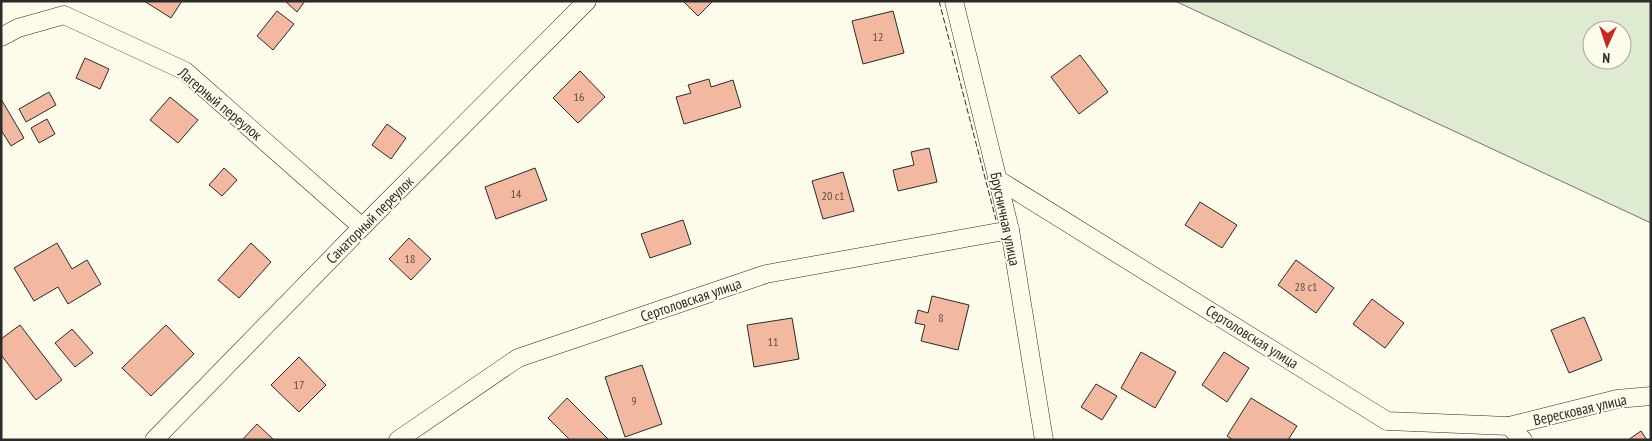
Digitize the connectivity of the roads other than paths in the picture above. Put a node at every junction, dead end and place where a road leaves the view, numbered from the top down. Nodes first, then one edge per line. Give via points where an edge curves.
1 (587, 1) edge
2 (954, 1) edge
3 (1, 37) edge
4 (997, 179) junction
5 (362, 227) junction
6 (1010, 230) junction
7 (1651, 396) edge
8 (1509, 426) junction
9 (154, 440) edge
10 (398, 440) edge
11 (1044, 440) edge
12 (1523, 440) edge

1 - 5 street, Санаторный переулок
2 - 4 street, Брусничная улица
3 - 5 street, Лагерный переулок via 18,28 64,15 185,70
4 - 6 street, Брусничная улица
4 - 8 street, Сертоловская улица via 1387,421
5 - 9 street, Санаторный переулок
6 - 10 street, Сертоловская улица via 766,274 518,358
6 - 11 street, Брусничная улица
7 - 8 street, Вересковая улица via 1617,399
8 - 12 street

